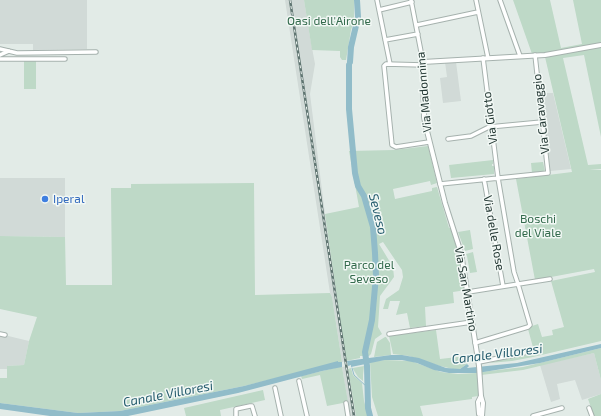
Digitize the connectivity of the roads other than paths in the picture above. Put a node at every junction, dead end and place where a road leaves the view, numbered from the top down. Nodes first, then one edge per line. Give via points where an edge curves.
1 (377, 0) edge
2 (476, 0) edge
3 (500, 0) edge
4 (411, 1) edge
5 (379, 10) junction
6 (478, 12) junction
7 (417, 25) junction
8 (418, 34) junction
9 (385, 40) junction
10 (601, 45) edge
11 (0, 49) edge
12 (10, 51) junction
13 (96, 52) dead end
14 (0, 55) edge
15 (520, 56) junction
16 (535, 56) junction
17 (486, 58) junction
18 (0, 59) edge
19 (65, 59) dead end
20 (423, 63) junction
21 (390, 64) junction
22 (542, 122) junction
23 (492, 127) junction
24 (448, 139) dead end
25 (429, 142) junction
26 (498, 178) junction
27 (484, 179) junction
28 (440, 184) junction
29 (550, 279) dead end
30 (518, 284) junction
31 (503, 286) junction
32 (468, 292) junction
33 (472, 322) junction
34 (0, 334) edge
35 (390, 334) dead end
36 (5, 335) dead end
37 (475, 343) junction
38 (524, 353) dead end
39 (479, 364) junction
40 (299, 381) dead end
41 (275, 388) dead end
42 (346, 402) dead end
43 (562, 408) dead end
44 (589, 408) dead end
45 (236, 416) edge
46 (255, 416) edge
47 (281, 416) edge
48 (307, 416) edge
49 (348, 416) edge
50 (480, 416) edge
51 (533, 416) edge
52 (592, 416) edge

1 - 5 street
2 - 6 street, Via Giotto
3 - 15 street
4 - 5 street
4 - 7 street, Via Madonnina
5 - 9 street
6 - 7 street
6 - 17 street, Via Giotto
7 - 8 street, Via Madonnina
8 - 9 street
8 - 20 street, Via Madonnina
9 - 21 street
10 - 16 street
11 - 12 street
12 - 13 street
12 - 14 street
15 - 16 street
15 - 17 street
16 - 22 street, Via Caravaggio
17 - 20 street
17 - 23 street, Via Giotto
18 - 19 street
20 - 21 street
20 - 25 street, Via Madonnina via 424,117
21 - 25 street via 385,65 391,143 396,147
22 - 23 street
22 - 26 street, Via Caravaggio via 548,173
23 - 24 street via 471,136
23 - 26 street, Via Giotto
25 - 28 street, Via Madonnina
26 - 27 street
26 - 30 street, Via Giotto
27 - 28 street
27 - 31 street, Via delle Rose
28 - 32 street, Via San Martino via 460,247
29 - 30 street
30 - 31 street
30 - 37 street, Via Giotto via 530,322 528,327
31 - 32 street
32 - 33 street, Via San Martino
33 - 35 street
33 - 37 street, Via San Martino
34 - 36 street
37 - 39 street, Via San Martino
38 - 39 street
39 - 50 street, Via San Martino
40 - 48 street
41 - 47 street
42 - 49 street
43 - 51 street
44 - 52 street
45 - 46 street via 236,409 252,406

